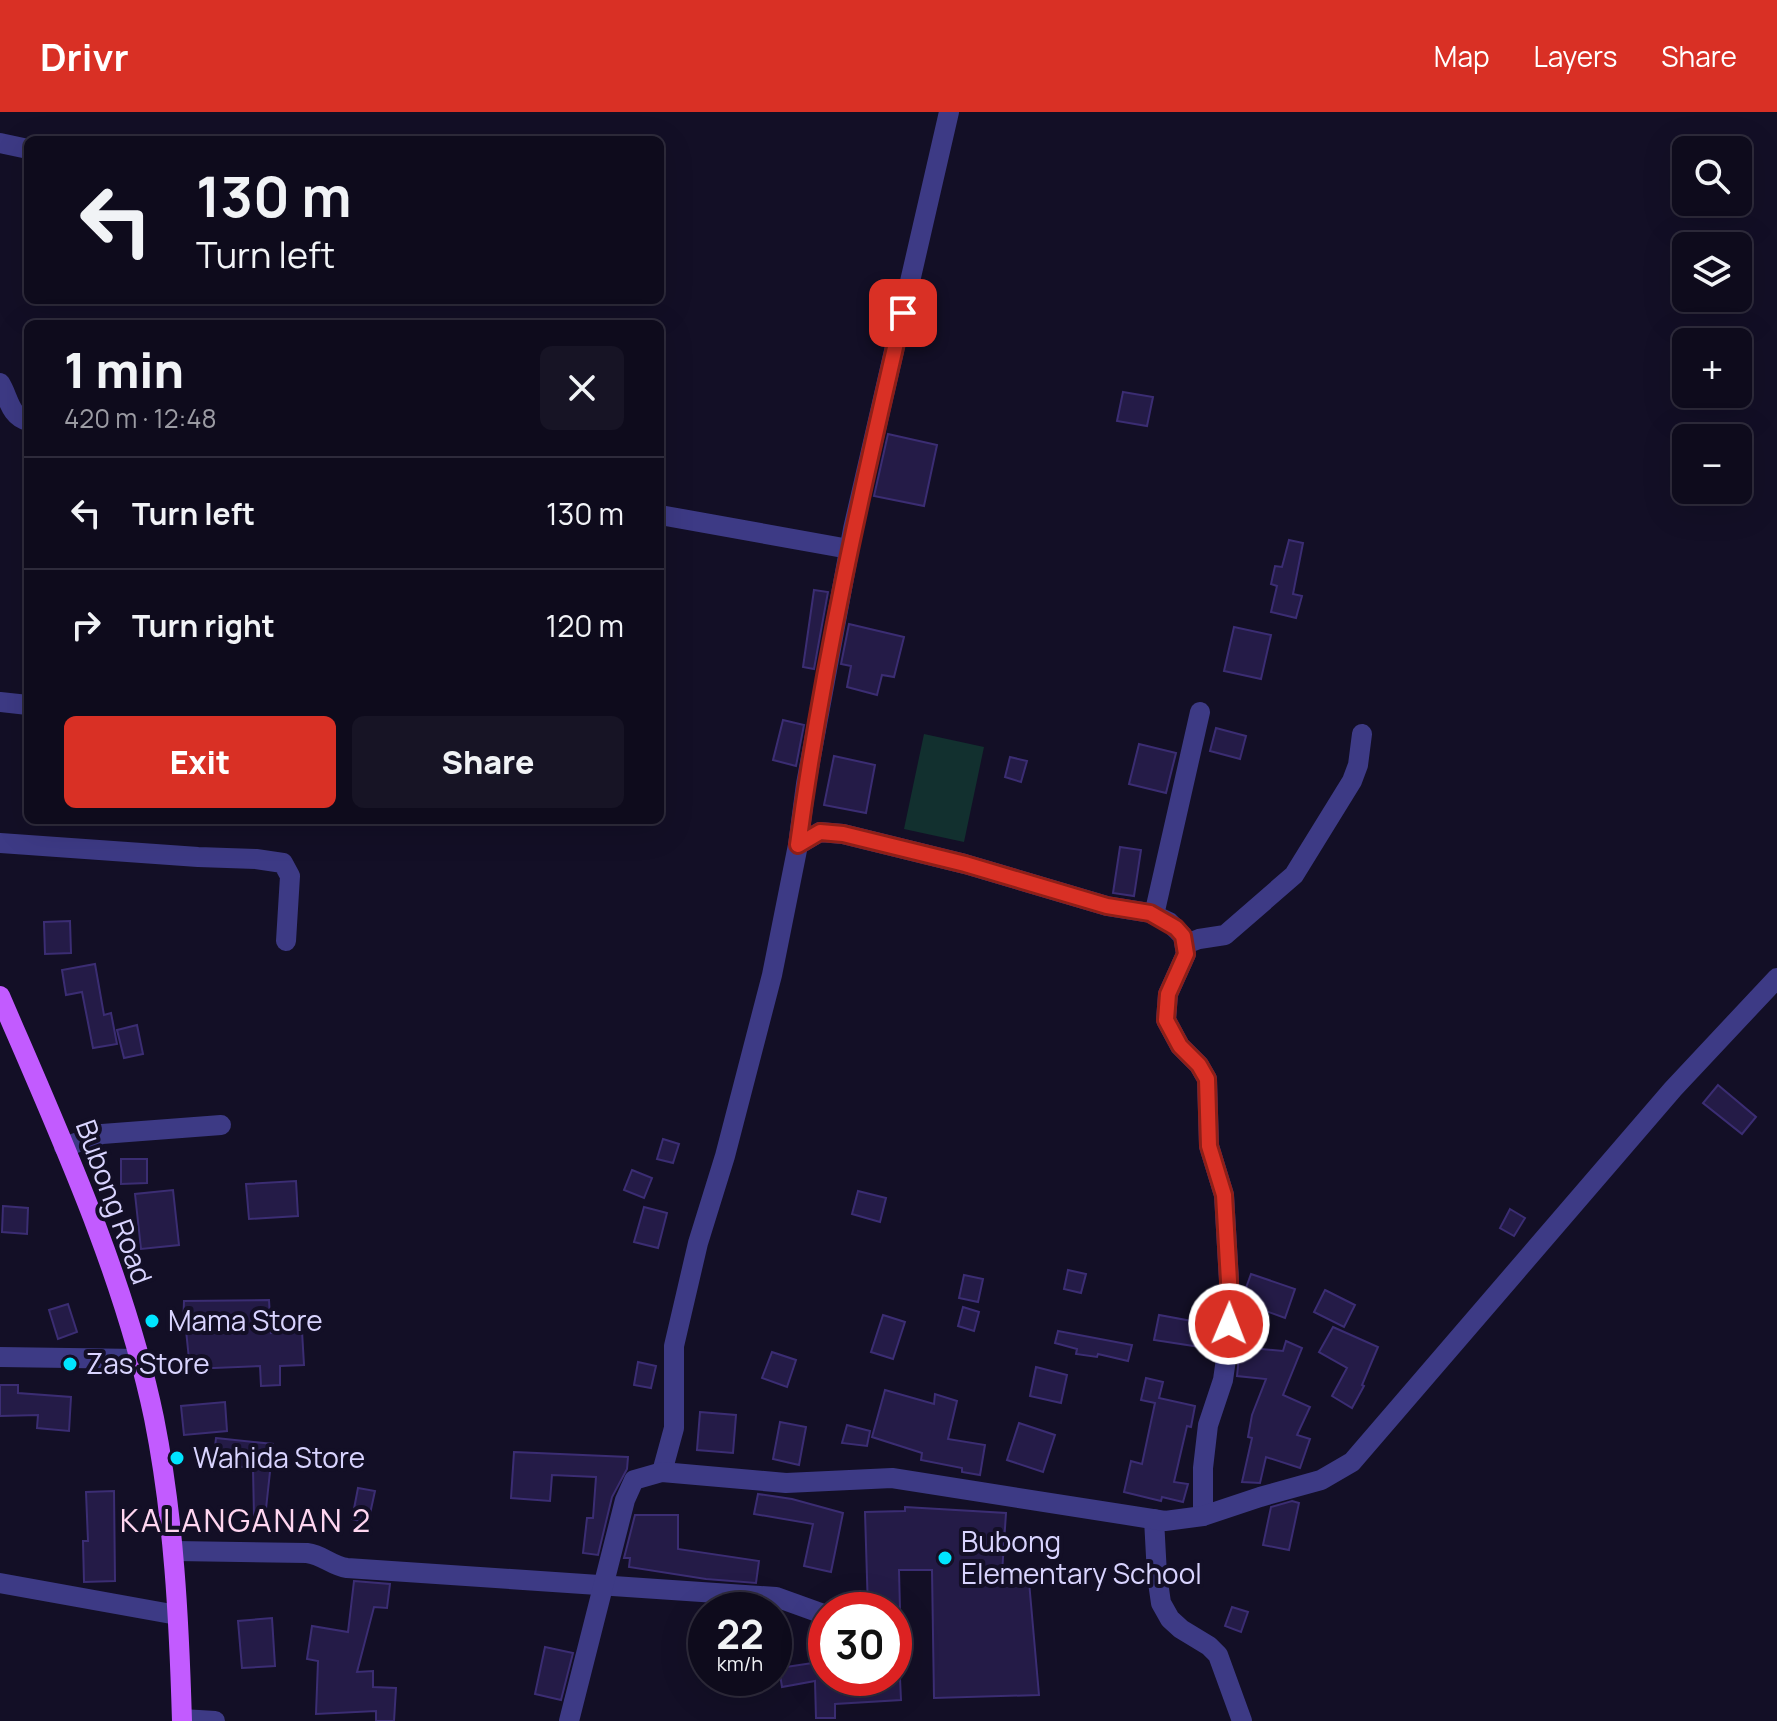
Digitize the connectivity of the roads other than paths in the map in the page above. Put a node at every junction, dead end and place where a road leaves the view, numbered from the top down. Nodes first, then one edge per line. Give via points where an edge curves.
1 (949, 112) edge
2 (0, 143) edge
3 (24, 148) edge
4 (0, 383) edge
5 (24, 420) edge
6 (664, 516) edge
7 (849, 549) junction
8 (0, 702) edge
9 (24, 705) edge
10 (1200, 712) dead end
11 (1362, 734) dead end
12 (0, 843) edge
13 (798, 845) junction
14 (1154, 915) junction
15 (286, 941) dead end
16 (1186, 944) junction
17 (1777, 978) edge
18 (0, 996) edge
19 (221, 1125) dead end
20 (64, 1147) junction
21 (0, 1357) edge
22 (139, 1359) junction
23 (662, 1472) junction
24 (1203, 1516) junction
25 (1154, 1519) junction
26 (175, 1551) junction
27 (0, 1583) edge
28 (603, 1585) junction
29 (808, 1609) edge
30 (177, 1615) junction
31 (182, 1720) edge
32 (215, 1721) edge
33 (569, 1721) edge
34 (1242, 1721) edge

1 - 7 street
2 - 3 street
4 - 5 street via 13,413
6 - 7 street
7 - 13 street
8 - 9 street
10 - 14 street
11 - 16 street via 1352,781 1294,875 1225,935
12 - 15 street via 283,863 290,876
13 - 14 street via 820,832 843,834
13 - 23 street via 758,1030 674,1346 674,1428
14 - 16 street via 1176,928
16 - 24 street via 1168,994 1166,1020 1207,1079 1209,1146 1224,1195 1229,1281 1227,1352 1208,1425
17 - 24 street via 1673,1089 1352,1462 1321,1480
18 - 20 main road, Bubong Road
19 - 20 street via 102,1134
20 - 22 main road, Bubong Road
21 - 22 street
22 - 26 main road, Bubong Road
23 - 25 street via 786,1483 892,1478
23 - 28 street via 640,1477 629,1488
24 - 25 street
25 - 34 street via 1161,1603 1170,1619 1218,1655
26 - 28 street via 321,1554 347,1568
26 - 30 main road, Bubong Road
27 - 30 street
28 - 29 street via 776,1597
28 - 33 street
30 - 31 main road, Bubong Road
31 - 32 street

